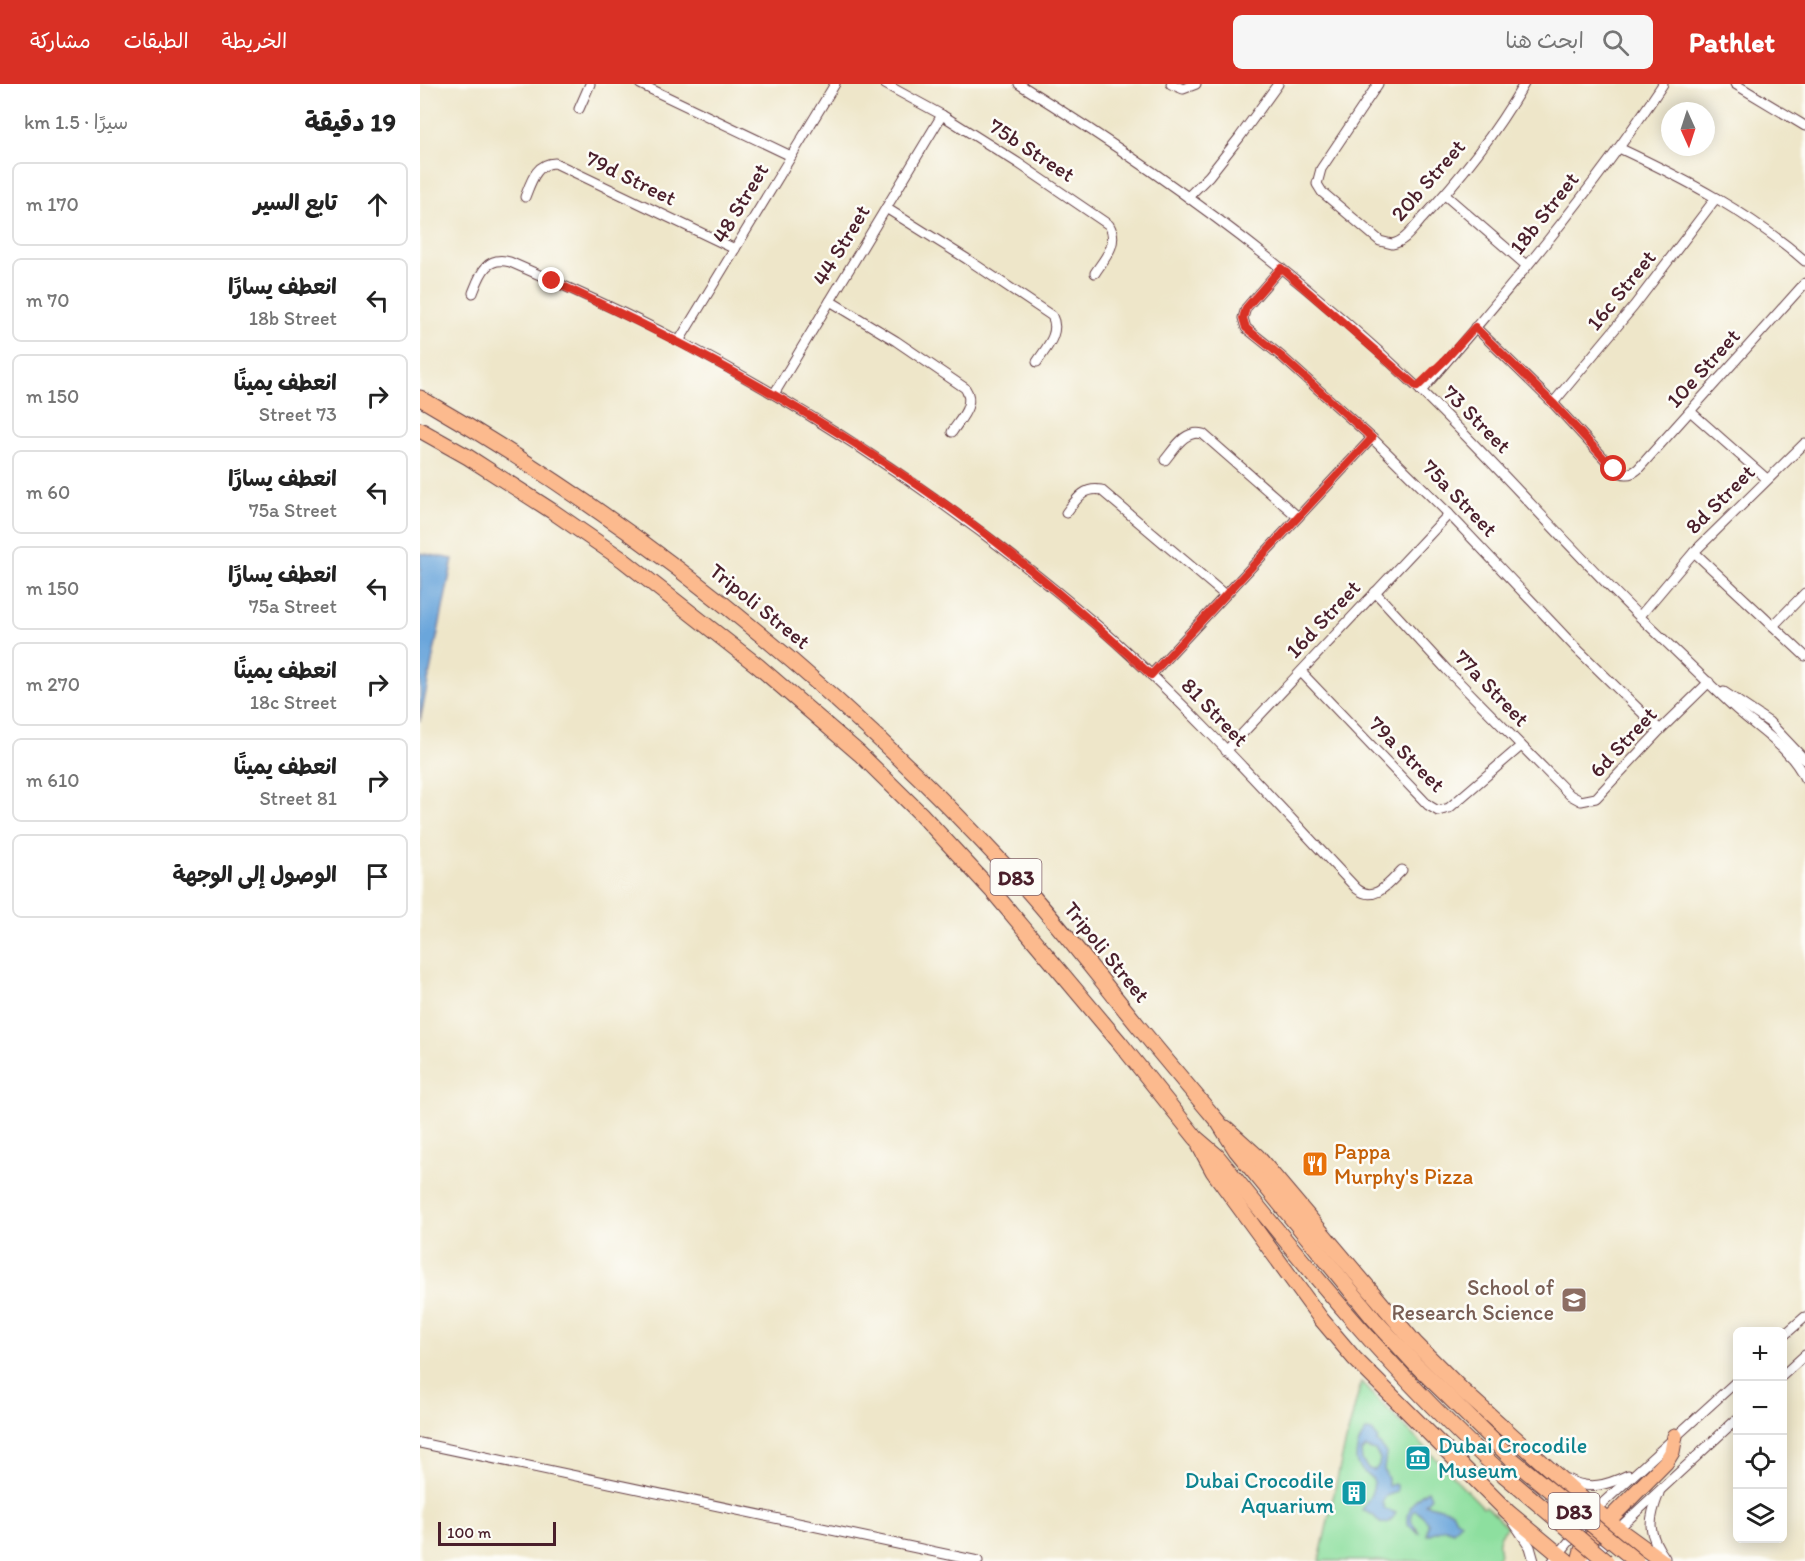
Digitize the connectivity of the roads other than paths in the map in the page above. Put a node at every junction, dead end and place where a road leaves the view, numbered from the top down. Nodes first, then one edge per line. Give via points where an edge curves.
1 (590, 84) edge
2 (640, 84) edge
3 (835, 84) edge
4 (885, 84) edge
5 (1019, 84) edge
6 (1172, 84) edge
7 (1196, 84) edge
8 (1278, 84) edge
9 (1378, 84) edge
10 (1524, 84) edge
11 (1663, 84) edge
12 (1735, 84) edge
13 (579, 109) dead end
14 (942, 115) junction
15 (1805, 126) edge
16 (1619, 148) junction
17 (791, 156) junction
18 (1445, 195) junction
19 (525, 197) dead end
20 (1191, 198) junction
21 (1716, 198) junction
22 (886, 208) junction
23 (735, 249) junction
24 (1805, 261) edge
25 (1279, 267) junction
26 (1527, 267) junction
27 (1095, 273) dead end
28 (1805, 283) edge
29 (473, 293) dead end
30 (830, 301) junction
31 (1475, 327) junction
32 (679, 341) junction
33 (1037, 362) dead end
34 (1419, 389) junction
35 (774, 394) junction
36 (420, 398) edge
37 (1553, 403) junction
38 (1690, 411) junction
39 (420, 429) edge
40 (952, 432) dead end
41 (1372, 438) junction
42 (1805, 443) edge
43 (1165, 460) dead end
44 (1767, 479) junction
45 (1066, 513) dead end
46 (1449, 514) junction
47 (1298, 517) junction
48 (1694, 552) junction
49 (1375, 592) junction
50 (1805, 593) edge
51 (1225, 595) junction
52 (1638, 614) junction
53 (1773, 626) junction
54 (1805, 656) edge
55 (1301, 672) junction
56 (1151, 675) junction
57 (1707, 681) junction
58 (1660, 729) junction
59 (1521, 746) junction
60 (1226, 752) junction
61 (1805, 760) edge
62 (1805, 779) edge
63 (1587, 801) joint
64 (1402, 870) dead end
65 (1219, 1123) junction
66 (1196, 1138) junction
67 (1805, 1317) edge
68 (1787, 1333) edge
69 (1805, 1355) edge
70 (1787, 1371) edge
71 (1736, 1381) edge
72 (1733, 1422) edge
73 (1675, 1436) junction
74 (420, 1443) edge
75 (1544, 1464) junction
76 (1638, 1470) junction
77 (1661, 1488) junction
78 (1595, 1510) junction
79 (1508, 1512) junction
80 (1613, 1525) junction
81 (1559, 1558) edge
82 (978, 1561) edge
83 (1534, 1561) edge
84 (1579, 1561) edge
85 (1590, 1561) edge
86 (1606, 1561) edge
87 (1636, 1561) edge
88 (1662, 1561) edge
89 (1667, 1561) edge

1 - 13 street
2 - 17 street
3 - 17 street, 48 Street
4 - 14 street, 75b Street
5 - 20 street, 73 Street
6 - 7 street via 1183,89
8 - 20 street
9 - 18 street, 20b Street via 1321,170 1317,184 1326,196 1388,244 1403,239
10 - 18 street, 20b Street
11 - 16 street, 18b Street
12 - 15 street
14 - 22 street, 44 Street
14 - 27 street, 75b Street via 1109,225 1113,243
16 - 21 street
16 - 26 street, 18b Street
17 - 23 street, 48 Street
18 - 26 street
19 - 23 street, 79d Street via 539,169 555,163
20 - 25 street, 73 Street
21 - 24 street via 1768,231
21 - 37 street, 16c Street via 1634,306
22 - 30 street, 44 Street
22 - 33 street via 1052,316 1056,328
23 - 32 street, 48 Street
25 - 34 street, 73 Street
25 - 41 street, 75a Street via 1244,312 1243,323
26 - 31 street, 18b Street
28 - 38 street, 10e Street
29 - 32 street, 81 Street via 485,267 503,260
30 - 35 street, 44 Street
30 - 40 street via 965,388 968,407
31 - 34 street, 18b Street
31 - 37 street
32 - 35 street, 81 Street
34 - 52 street, 73 Street
35 - 56 street, 81 Street via 874,456 970,523 1062,596
36 - 65 highway, Tripoli Street / D83 via 541,471 664,557 852,713 930,786 1012,873
37 - 38 street, 10e Street via 1614,469 1626,474 1638,469
38 - 44 street
39 - 66 highway, D83 via 623,560 758,666 860,754 995,894
41 - 46 street, 75a Street
41 - 47 street
42 - 44 street, 8d Street
43 - 47 street via 1188,435 1203,434
44 - 48 street, 8d Street
45 - 51 street via 1084,492 1095,489 1106,493
46 - 49 street, 16d Street
46 - 58 street, 75a Street via 1575,647
47 - 51 street
48 - 52 street, 8d Street
48 - 53 street
49 - 55 street, 16d Street
49 - 59 street, 77a Street
50 - 53 street
51 - 56 street
52 - 57 street, 73 Street
53 - 54 street
55 - 59 street, 79a Street via 1432,809 1449,808
55 - 60 street, 16d Street
56 - 60 street, 81 Street
57 - 58 street, 6d Street
57 - 61 street, 73 Street via 1769,722
57 - 62 street, 73 Street via 1786,754
58 - 63 street, 6d Street via 1600,794
59 - 63 street, 77a Street via 1570,795
60 - 64 street, 81 Street via 1361,892 1377,893
65 - 75 highway via 1257,1156 1422,1351
65 - 87 highway, Tripoli Street / D83, bridge via 1236,1150 1415,1364 1513,1460
66 - 79 highway via 1213,1171 1337,1339
66 - 86 highway, D83, bridge via 1217,1156 1376,1348 1463,1438
67 - 68 street
69 - 70 street
71 - 73 street
72 - 77 street
73 - 76 street
73 - 80 highway via 1666,1462
74 - 82 street
75 - 76 street via 1573,1482 1592,1486 1613,1482
75 - 78 highway
76 - 78 street
77 - 80 street
77 - 89 street via 1650,1525 1656,1545
78 - 80 highway
78 - 81 street
79 - 81 highway
79 - 83 street via 1530,1547
80 - 84 highway via 1584,1545
80 - 85 street
80 - 88 highway

